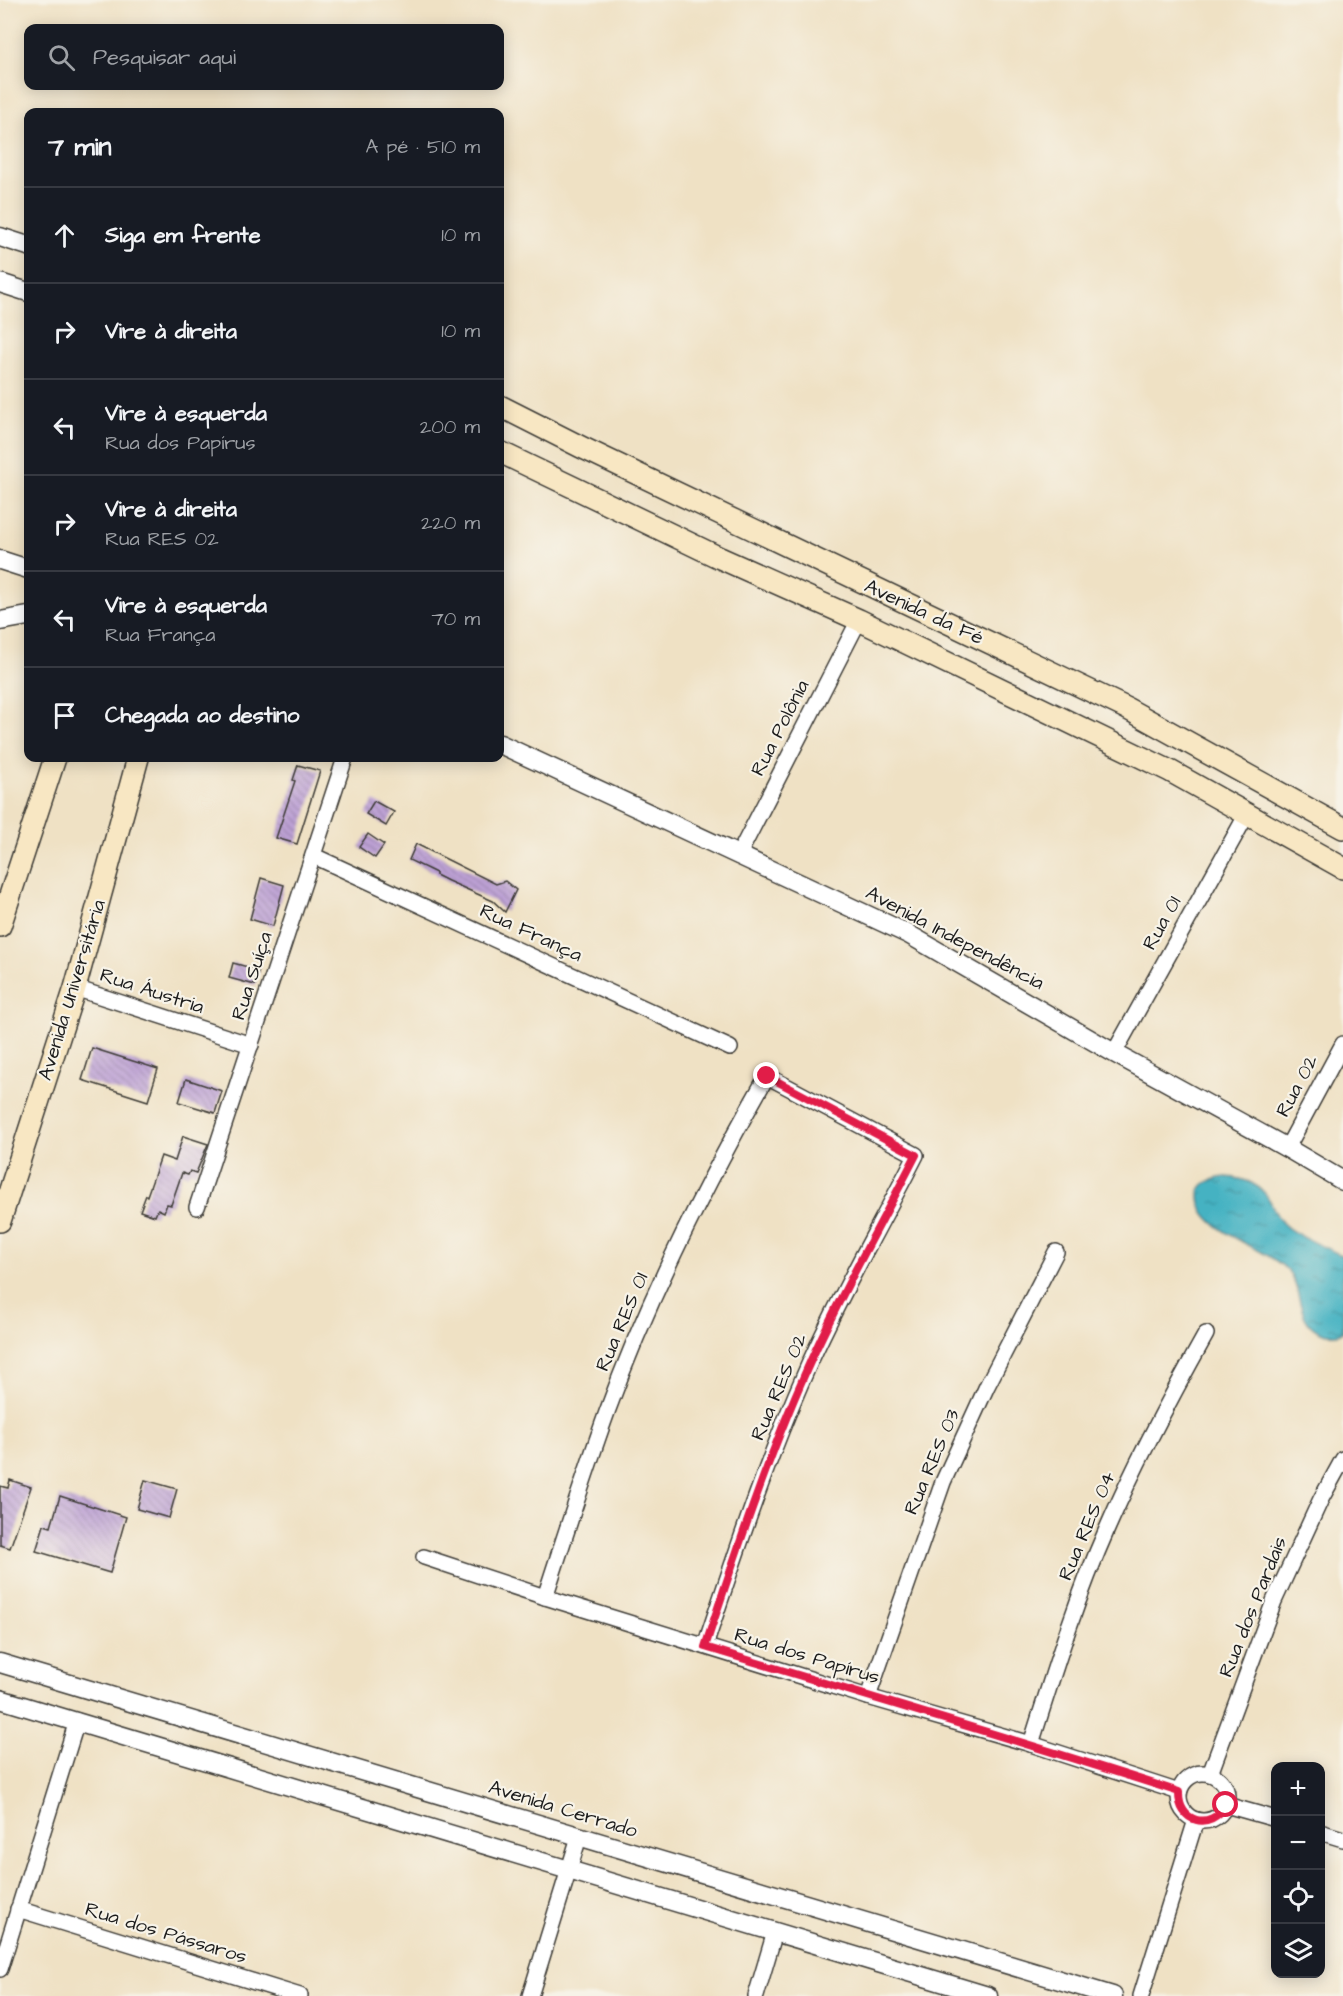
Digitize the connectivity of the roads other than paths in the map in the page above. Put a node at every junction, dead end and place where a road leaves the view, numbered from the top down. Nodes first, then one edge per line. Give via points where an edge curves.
1 (0, 237) edge
2 (24, 245) edge
3 (0, 283) edge
4 (24, 291) edge
5 (504, 408) edge
6 (504, 454) edge
7 (0, 560) edge
8 (24, 568) edge
9 (24, 617) edge
10 (859, 620) junction
11 (0, 621) edge
12 (504, 746) edge
13 (54, 762) edge
14 (137, 762) edge
15 (344, 762) edge
16 (1246, 814) junction
17 (1343, 828) edge
18 (314, 856) junction
19 (738, 856) junction
20 (1343, 868) edge
21 (0, 926) edge
22 (75, 988) junction
23 (1343, 1044) edge
24 (251, 1045) junction
25 (730, 1048) dead end
26 (1114, 1053) junction
27 (767, 1076) joint
28 (1287, 1148) junction
29 (1343, 1181) edge
30 (197, 1207) dead end
31 (0, 1221) edge
32 (1056, 1252) dead end
33 (1206, 1334) dead end
34 (1343, 1459) edge
35 (424, 1557) dead end
36 (545, 1597) junction
37 (705, 1647) junction
38 (0, 1663) edge
39 (868, 1697) junction
40 (0, 1699) edge
41 (77, 1721) junction
42 (1031, 1744) junction
43 (1210, 1774) junction
44 (1179, 1792) junction
45 (1226, 1805) junction
46 (1271, 1818) edge
47 (1196, 1820) junction
48 (1325, 1834) edge
49 (579, 1837) junction
50 (1343, 1839) edge
51 (569, 1869) junction
52 (18, 1910) junction
53 (775, 1932) junction
54 (0, 1969) edge
55 (300, 1996) edge
56 (531, 1996) edge
57 (756, 1996) edge
58 (988, 1996) edge
59 (1113, 1996) edge
60 (1141, 1996) edge

1 - 2 street
3 - 4 street
5 - 17 main road, Avenida da Fé via 1126,708
6 - 10 main road, Avenida da Fé
7 - 8 street
9 - 11 street
10 - 16 main road, Avenida da Fé via 1170,771
10 - 19 street, Rua Polônia
12 - 19 street, Avenida Independência
13 - 21 main road
14 - 22 main road, Avenida Universitária
15 - 18 street, Rua Suíça
16 - 20 main road, Avenida da Fé
16 - 26 street, Rua 01
18 - 24 street, Rua Suíça
18 - 25 street, Rua França
19 - 26 street, Avenida Independência via 909,934
22 - 24 street, Rua Áustria
22 - 31 main road, Avenida Universitária
23 - 28 street, Rua 02
24 - 30 street, Rua Suíça
26 - 28 street, Avenida Independência
27 - 36 street, Rua RES 01 via 706,1186 652,1303 608,1411
27 - 37 street, Rua RES 02 via 916,1155 807,1369 745,1528
28 - 29 street, Avenida Independência
32 - 39 street, Rua RES 03 via 943,1482
33 - 42 street, Rua RES 04 via 1158,1421 1106,1530 1069,1625
34 - 43 street, Rua dos Pardais via 1274,1601
35 - 36 street, Rua dos Papírus
36 - 37 street, Rua dos Papírus
37 - 39 street, Rua dos Papírus
38 - 49 street, Avenida Cerrado
39 - 42 street, Rua dos Papírus
40 - 41 street
41 - 51 street
41 - 52 street
42 - 44 street, Rua dos Papírus
43 - 44 street via 1191,1776
43 - 45 street via 1225,1786
44 - 47 street via 1182,1810
45 - 46 street
45 - 47 street via 1214,1818
47 - 60 street
48 - 50 street
49 - 51 street
49 - 59 street, Avenida Cerrado
51 - 53 street
51 - 56 street
52 - 54 street
52 - 55 street, Rua dos Pássaros
53 - 57 street
53 - 58 street

